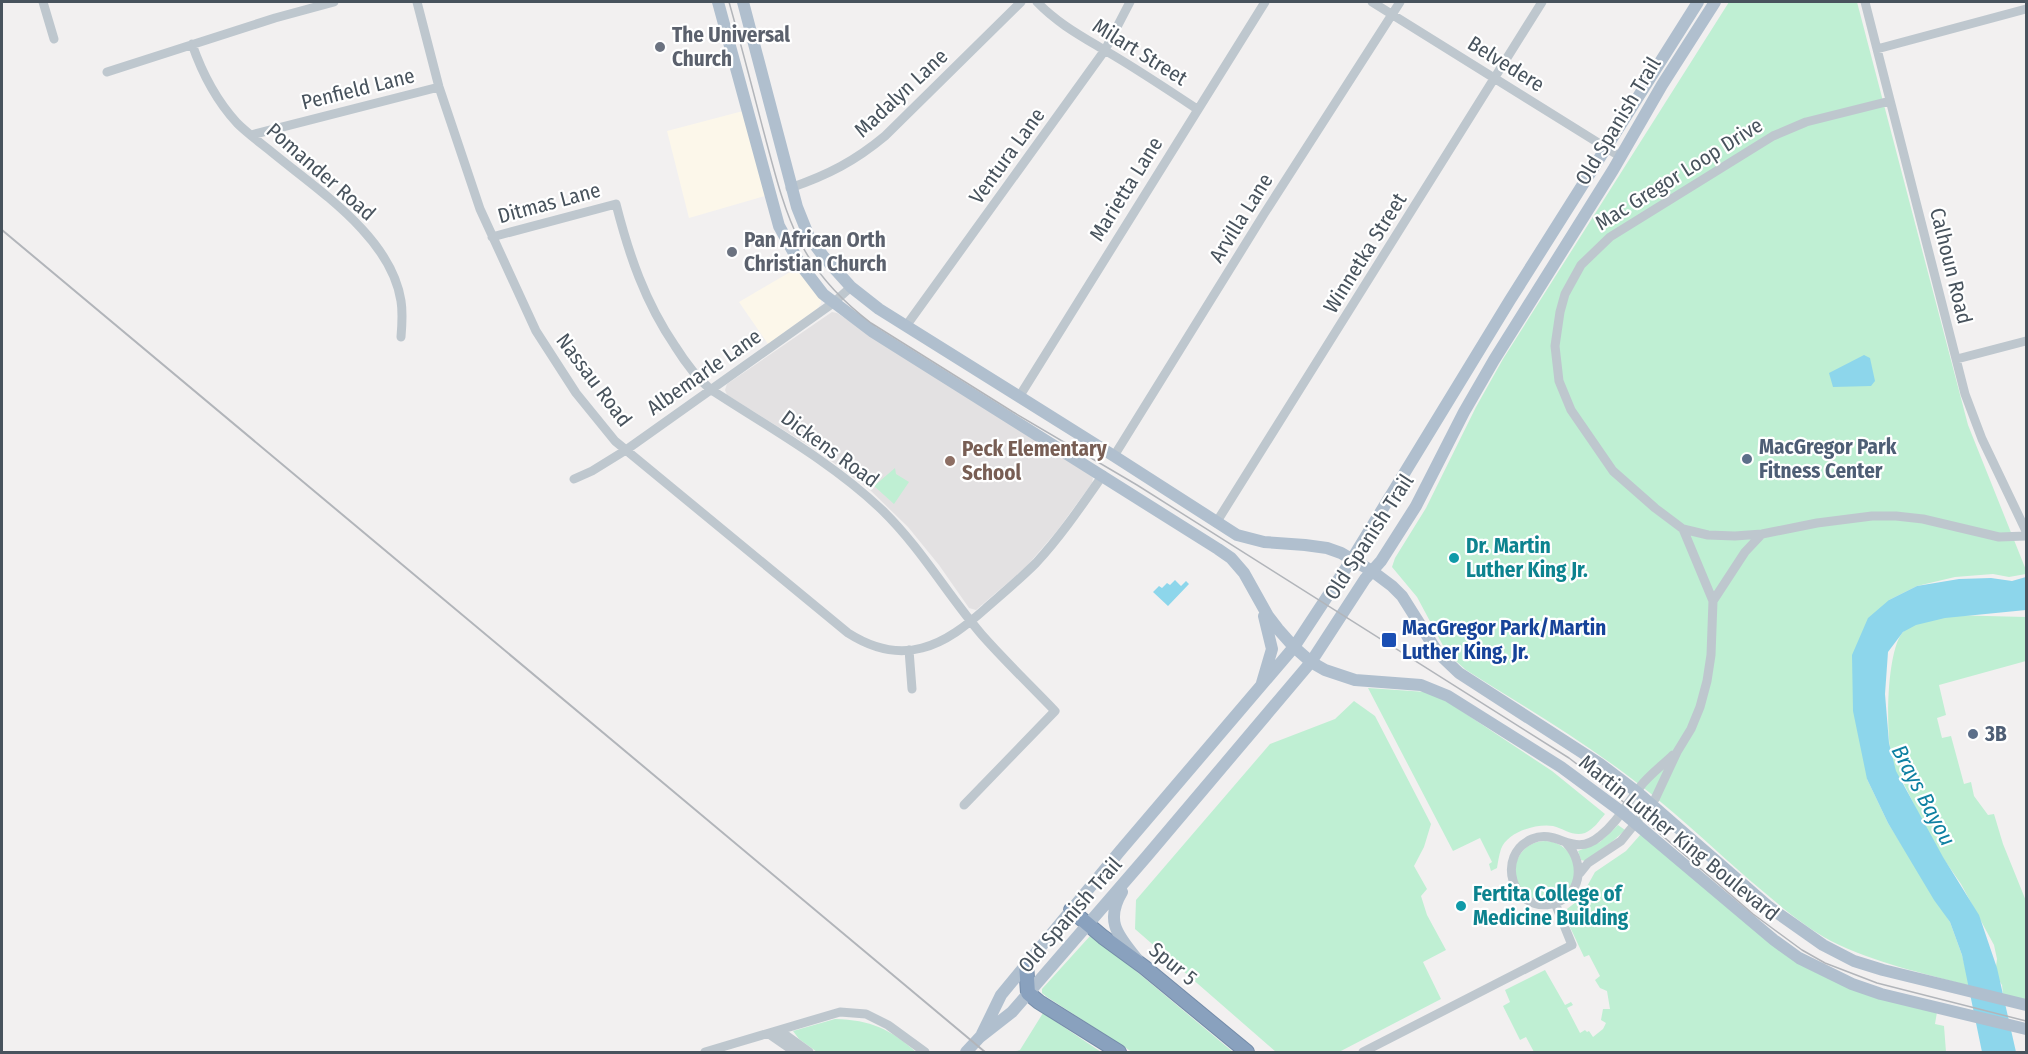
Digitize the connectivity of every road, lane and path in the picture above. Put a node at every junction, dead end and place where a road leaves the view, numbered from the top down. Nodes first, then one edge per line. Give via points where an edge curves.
1 (43, 2) edge
2 (334, 2) edge
3 (417, 2) edge
4 (718, 2) edge
5 (743, 2) edge
6 (1021, 2) edge
7 (1037, 2) edge
8 (1130, 2) edge
9 (1265, 2) edge
10 (1372, 2) edge
11 (1400, 2) edge
12 (1542, 2) edge
13 (1698, 2) edge
14 (1715, 2) edge
15 (1865, 2) edge
16 (2026, 9) edge
17 (1392, 14) junction
18 (54, 39) dead end
19 (192, 44) junction
20 (1877, 49) junction
21 (1105, 50) junction
22 (107, 72) dead end
23 (1495, 79) junction
24 (439, 87) junction
25 (1890, 101) junction
26 (1197, 109) junction
27 (251, 135) junction
28 (1606, 148) junction
29 (1621, 157) junction
30 (790, 188) junction
31 (616, 204) joint
32 (492, 237) junction
33 (850, 287) junction
34 (833, 303) junction
35 (906, 327) junction
36 (400, 337) dead end
37 (2026, 341) edge
38 (1957, 359) junction
39 (710, 389) junction
40 (1019, 397) junction
41 (626, 450) junction
42 (1114, 456) junction
43 (1103, 475) junction
44 (574, 479) dead end
45 (1216, 523) junction
46 (1683, 529) junction
47 (2026, 533) edge
48 (1762, 534) junction
49 (1352, 559) junction
50 (1372, 571) junction
51 (1248, 579) junction
52 (1713, 601) junction
53 (971, 621) junction
54 (1294, 647) junction
55 (909, 650) junction
56 (1311, 662) junction
57 (912, 689) dead end
58 (1259, 690) junction
59 (1677, 752) junction
60 (1637, 792) junction
61 (1652, 804) junction
62 (964, 805) dead end
63 (1622, 812) junction
64 (1636, 823) junction
65 (1567, 844) junction
66 (1147, 856) junction
67 (1580, 873) junction
68 (1555, 903) junction
69 (1071, 910) junction
70 (1088, 925) junction
71 (1026, 964) junction
72 (1144, 967) junction
73 (1028, 993) junction
74 (2026, 1005) edge
75 (2026, 1029) edge
76 (780, 1031) junction
77 (769, 1034) junction
78 (980, 1037) junction
79 (924, 1051) edge
80 (705, 1053) edge
81 (795, 1053) edge
82 (809, 1053) edge
83 (966, 1053) edge
84 (1119, 1053) edge
85 (1247, 1053) edge
86 (1364, 1053) edge

1 - 18 street
2 - 19 street
3 - 24 street, Nassau Road
4 - 34 main road, Martin Luther King Boulevard via 779,226 800,264
5 - 30 main road, Martin Luther King Boulevard
6 - 30 street, Madalyn Lane via 868,150 830,174
7 - 21 street, Milart Street via 1061,24
8 - 21 street, Ventura Lane
9 - 26 street, Marietta Lane
10 - 17 street, Belvedere
11 - 17 street, Arvilla Lane
12 - 23 street, Winnetka Street
13 - 28 main road, Old Spanish Trail
14 - 29 main road, Old Spanish Trail
15 - 20 street, Calhoun Road
16 - 20 street
17 - 23 street, Belvedere
17 - 42 street, Arvilla Lane
19 - 22 street
19 - 27 street, Pomander Road via 214,93
20 - 25 street, Calhoun Road
21 - 26 street, Milart Street
21 - 35 street, Ventura Lane
23 - 28 street, Belvedere
23 - 45 street, Winnetka Street
24 - 27 street, Penfield Lane
24 - 32 street, Nassau Road
25 - 38 street, Calhoun Road
25 - 46 street, Mac Gregor Loop Drive via 1806,122 1756,145 1610,237 1572,279 1560,312 1555,346 1565,396 1613,471
26 - 40 street, Marietta Lane
27 - 36 street, Pomander Road via 346,213 381,251 401,300
28 - 29 street, Belvedere
28 - 49 main road, Old Spanish Trail
29 - 50 main road, Old Spanish Trail via 1494,360 1416,506
30 - 33 main road, Martin Luther King Boulevard via 809,237
31 - 32 street, Ditmas Lane
31 - 39 street, Dickens Road via 649,303 684,360
32 - 41 street, Nassau Road via 536,332 600,424
33 - 34 street, Albemarle Lane
33 - 35 main road, Martin Luther King Boulevard
34 - 39 street, Albemarle Lane
34 - 43 main road, Martin Luther King Boulevard
35 - 40 main road, Martin Luther King Boulevard
37 - 38 street
38 - 47 street, Calhoun Road via 1982,439
39 - 41 street, Albemarle Lane
39 - 53 street, Dickens Road via 822,463 882,510 919,550
40 - 42 main road, Martin Luther King Boulevard
41 - 44 street, Albemarle Lane
41 - 55 street, Nassau Road via 848,633 873,646
42 - 45 main road, Martin Luther King Boulevard
43 - 51 main road, Martin Luther King Boulevard via 1231,558
43 - 53 street via 1036,562
45 - 49 main road, Martin Luther King Boulevard via 1250,539 1316,546
46 - 48 street, Mac Gregor Loop Drive via 1720,536
46 - 52 street
47 - 48 street, Mac Gregor Loop Drive via 1999,537 1906,517 1872,516
48 - 52 street via 1745,552
49 - 50 main road, Martin Luther King Boulevard
49 - 54 main road, Old Spanish Trail
50 - 56 main road, Old Spanish Trail
50 - 60 main road, Martin Luther King Boulevard via 1402,596 1438,653 1459,673
51 - 54 main road, Martin Luther King Boulevard via 1268,616
51 - 58 main road via 1266,620 1272,649
52 - 59 street via 1712,655 1707,681 1691,729
53 - 55 street, Nassau Road via 932,644
53 - 62 street, Dickens Road via 1055,711
54 - 56 main road, Martin Luther King Boulevard
54 - 58 main road, Old Spanish Trail
55 - 57 street
56 - 63 main road, Martin Luther King Boulevard via 1355,680 1435,690 1561,767
56 - 66 main road, Old Spanish Trail
58 - 69 main road, Old Spanish Trail
59 - 60 street
59 - 61 street
60 - 61 main road, Martin Luther King Boulevard
60 - 63 street
61 - 64 street
61 - 74 main road, Martin Luther King Boulevard via 1769,907 1823,945 1854,961
63 - 64 main road, Martin Luther King Boulevard
63 - 65 street via 1595,840
64 - 67 street via 1621,841
64 - 75 main road, Martin Luther King Boulevard via 1799,958 1881,994
65 - 67 street via 1575,854
65 - 68 street via 1549,837 1533,838 1520,848 1512,862 1511,878 1524,898 1539,904
66 - 70 main road, Old Spanish Trail
66 - 72 main road via 1114,911 1117,933
67 - 68 street via 1568,896
68 - 86 street via 1572,945
69 - 70 highway, Spur 5 / Spur 5
69 - 71 main road, Old Spanish Trail
70 - 72 highway, Spur 5 / Spur 5
70 - 73 main road, Old Spanish Trail
71 - 73 highway
71 - 78 main road, Old Spanish Trail via 1001,995
72 - 85 highway, Spur 5 / Spur 5
73 - 78 main road, Old Spanish Trail via 1012,1012
73 - 84 highway
76 - 77 street
76 - 79 street via 840,1012 866,1014
76 - 82 street
77 - 80 street
77 - 81 street
78 - 83 main road, Old Spanish Trail

